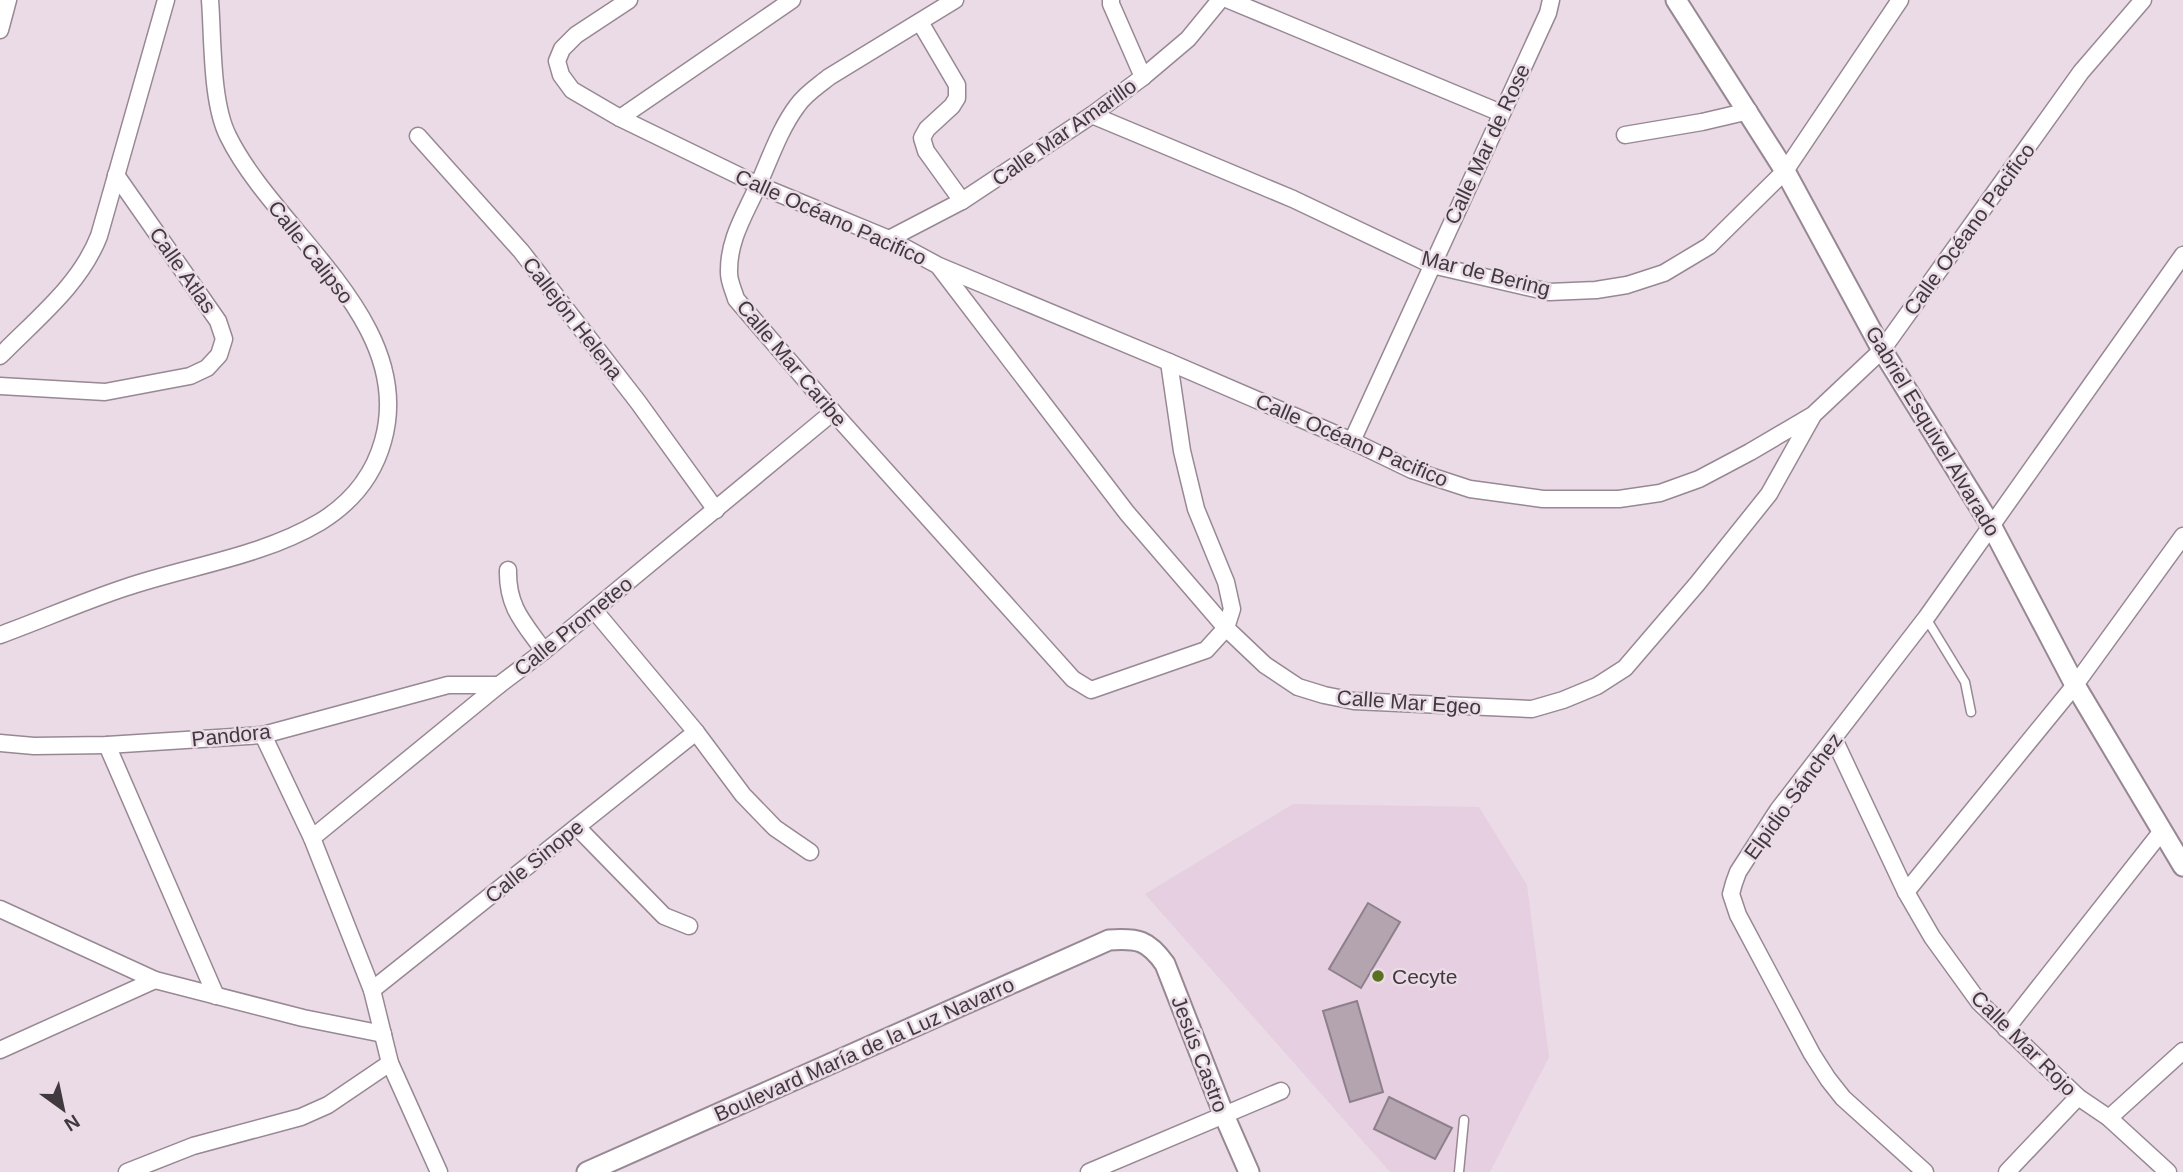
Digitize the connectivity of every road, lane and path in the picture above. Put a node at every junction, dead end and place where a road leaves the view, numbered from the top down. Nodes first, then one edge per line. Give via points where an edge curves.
1 (8, 0) edge
2 (166, 0) edge
3 (210, 0) edge
4 (629, 0) edge
5 (792, 0) edge
6 (955, 0) edge
7 (1111, 0) edge
8 (1220, 0) edge
9 (1229, 0) edge
10 (1551, 0) edge
11 (1900, 0) edge
12 (2143, 0) edge
13 (1685, 4) edge
14 (920, 22) junction
15 (0, 30) edge
16 (1143, 77) junction
17 (1749, 111) junction
18 (1501, 113) junction
19 (1092, 115) junction
20 (620, 118) junction
21 (1625, 135) dead end
22 (418, 136) dead end
23 (1785, 171) junction
24 (116, 175) junction
25 (758, 186) junction
26 (962, 201) junction
27 (889, 239) junction
28 (2183, 256) edge
29 (1432, 265) junction
30 (939, 266) junction
31 (1882, 350) junction
32 (0, 356) edge
33 (1169, 362) junction
34 (0, 386) edge
35 (834, 412) junction
36 (1813, 415) junction
37 (1352, 441) junction
38 (716, 510) junction
39 (1992, 527) junction
40 (2183, 536) edge
41 (508, 570) dead end
42 (594, 610) junction
43 (1926, 618) junction
44 (1226, 628) junction
45 (0, 635) edge
46 (544, 651) junction
47 (499, 685) junction
48 (2075, 685) junction
49 (1971, 712) dead end
50 (696, 732) junction
51 (263, 735) junction
52 (1834, 739) junction
53 (0, 743) edge
54 (107, 745) junction
55 (576, 827) junction
56 (2162, 831) junction
57 (313, 838) junction
58 (810, 852) dead end
59 (2183, 866) edge
60 (1906, 892) junction
61 (0, 909) edge
62 (689, 926) dead end
63 (1143, 942) joint
64 (155, 980) junction
65 (372, 990) junction
66 (216, 996) junction
67 (2006, 1029) junction
68 (383, 1034) junction
69 (0, 1050) edge
70 (2183, 1051) edge
71 (390, 1063) junction
72 (1281, 1091) dead end
73 (2078, 1097) junction
74 (1224, 1115) junction
75 (2109, 1118) junction
76 (1464, 1120) dead end
77 (127, 1172) edge
78 (439, 1172) edge
79 (587, 1172) edge
80 (1089, 1172) edge
81 (1249, 1172) edge
82 (1459, 1172) edge
83 (1925, 1172) edge
84 (2007, 1172) edge
85 (2168, 1172) edge

1 - 15 street
2 - 24 street
3 - 45 street, Calle Calipso via 215,74 227,134 248,172 332,273 379,353 389,387 388,425 377,462 355,496 319,522 271,545 123,588
4 - 20 street, Calle Océano Pacifico via 576,35 557,61 572,90
5 - 20 street
6 - 14 street, Calle Mar Caribe
7 - 16 street
8 - 16 street, Calle Mar Amarillo via 1188,40
9 - 18 street
10 - 18 street, Calle Mar de Rose
11 - 23 street, Mar de Bering
12 - 31 street, Calle Océano Pacifico via 2081,72
13 - 17 street, Gabriel Esquivel Alvarado
14 - 25 street, Calle Mar Caribe via 812,90 798,104
14 - 26 street via 957,85 953,106 922,138 926,151
16 - 19 street, Calle Mar Amarillo
17 - 21 street
17 - 23 street, Gabriel Esquivel Alvarado
18 - 29 street, Calle Mar de Rose
19 - 26 street, Calle Mar Amarillo
19 - 29 street, Mar de Bering via 1293,198
20 - 25 street, Calle Océano Pacifico
22 - 38 street, Callejón Helena via 521,251
23 - 29 street, Mar de Bering via 1709,246 1664,273 1627,285 1549,292
23 - 31 street, Gabriel Esquivel Alvarado
24 - 32 street via 90,258
24 - 34 street, Calle Atlas via 218,320 223,339 219,355 190,376 105,392
25 - 27 street, Calle Océano Pacifico
25 - 35 street, Calle Mar Caribe via 737,226 731,251 729,276 736,299
26 - 27 street, Calle Mar Amarillo
27 - 30 street, Calle Océano Pacifico
28 - 39 street, Elpidio Sánchez
29 - 37 street, Calle Mar de Rose
30 - 33 street, Calle Océano Pacifico
30 - 44 street, Calle Mar Egeo via 1127,513
31 - 36 street, Calle Océano Pacifico
31 - 39 street, Gabriel Esquivel Alvarado
33 - 37 street, Calle Océano Pacifico
33 - 44 street via 1196,509 1232,608
35 - 38 street, Calle Prometeo
35 - 44 street, Calle Mar Caribe via 1073,679 1091,690 1206,650
36 - 37 street, Calle Océano Pacifico via 1699,479 1660,493 1619,499 1543,499 1470,489 1412,470
36 - 44 street, Calle Mar Egeo via 1769,494 1652,639 1625,668 1563,700 1532,709 1511,709 1354,701 1324,695 1298,687 1265,665
38 - 42 street, Calle Prometeo
39 - 43 street, Elpidio Sánchez
39 - 48 street, Gabriel Esquivel Alvarado
40 - 48 street
41 - 46 street via 507,591 514,609
42 - 46 street, Calle Prometeo
42 - 50 street
43 - 49 lane via 1965,682
43 - 52 street, Elpidio Sánchez
46 - 47 street, Calle Prometeo
47 - 51 street, Pandora via 448,685
47 - 57 street, Calle Prometeo
48 - 56 street, Gabriel Esquivel Alvarado
48 - 60 street
50 - 55 street, Calle Sinope
50 - 58 street via 743,795 775,828
51 - 54 street, Pandora
51 - 57 street
52 - 60 street, Calle Mar Rojo
52 - 83 street, Elpidio Sánchez via 1778,810 1738,872 1731,894 1733,905 1828,1079
53 - 54 street, Pandora
54 - 66 street
55 - 62 street via 664,916
55 - 65 street, Calle Sinope
56 - 59 street, Gabriel Esquivel Alvarado
56 - 67 street
57 - 65 street
60 - 67 street, Calle Mar Rojo via 1962,980
61 - 64 street
63 - 74 street, Jesús Castro via 1165,964
63 - 79 street, Boulevard María de la Luz Navarro via 1109,940
64 - 66 street
64 - 69 street
65 - 68 street
66 - 68 street
67 - 73 street, Calle Mar Rojo
68 - 71 street
70 - 75 street
71 - 77 street via 328,1105 301,1117 193,1146
71 - 78 street
72 - 74 street
73 - 75 street, Calle Mar Rojo
73 - 84 street
74 - 80 street
74 - 81 street, Jesús Castro
75 - 85 street, Calle Mar Rojo
76 - 82 lane

